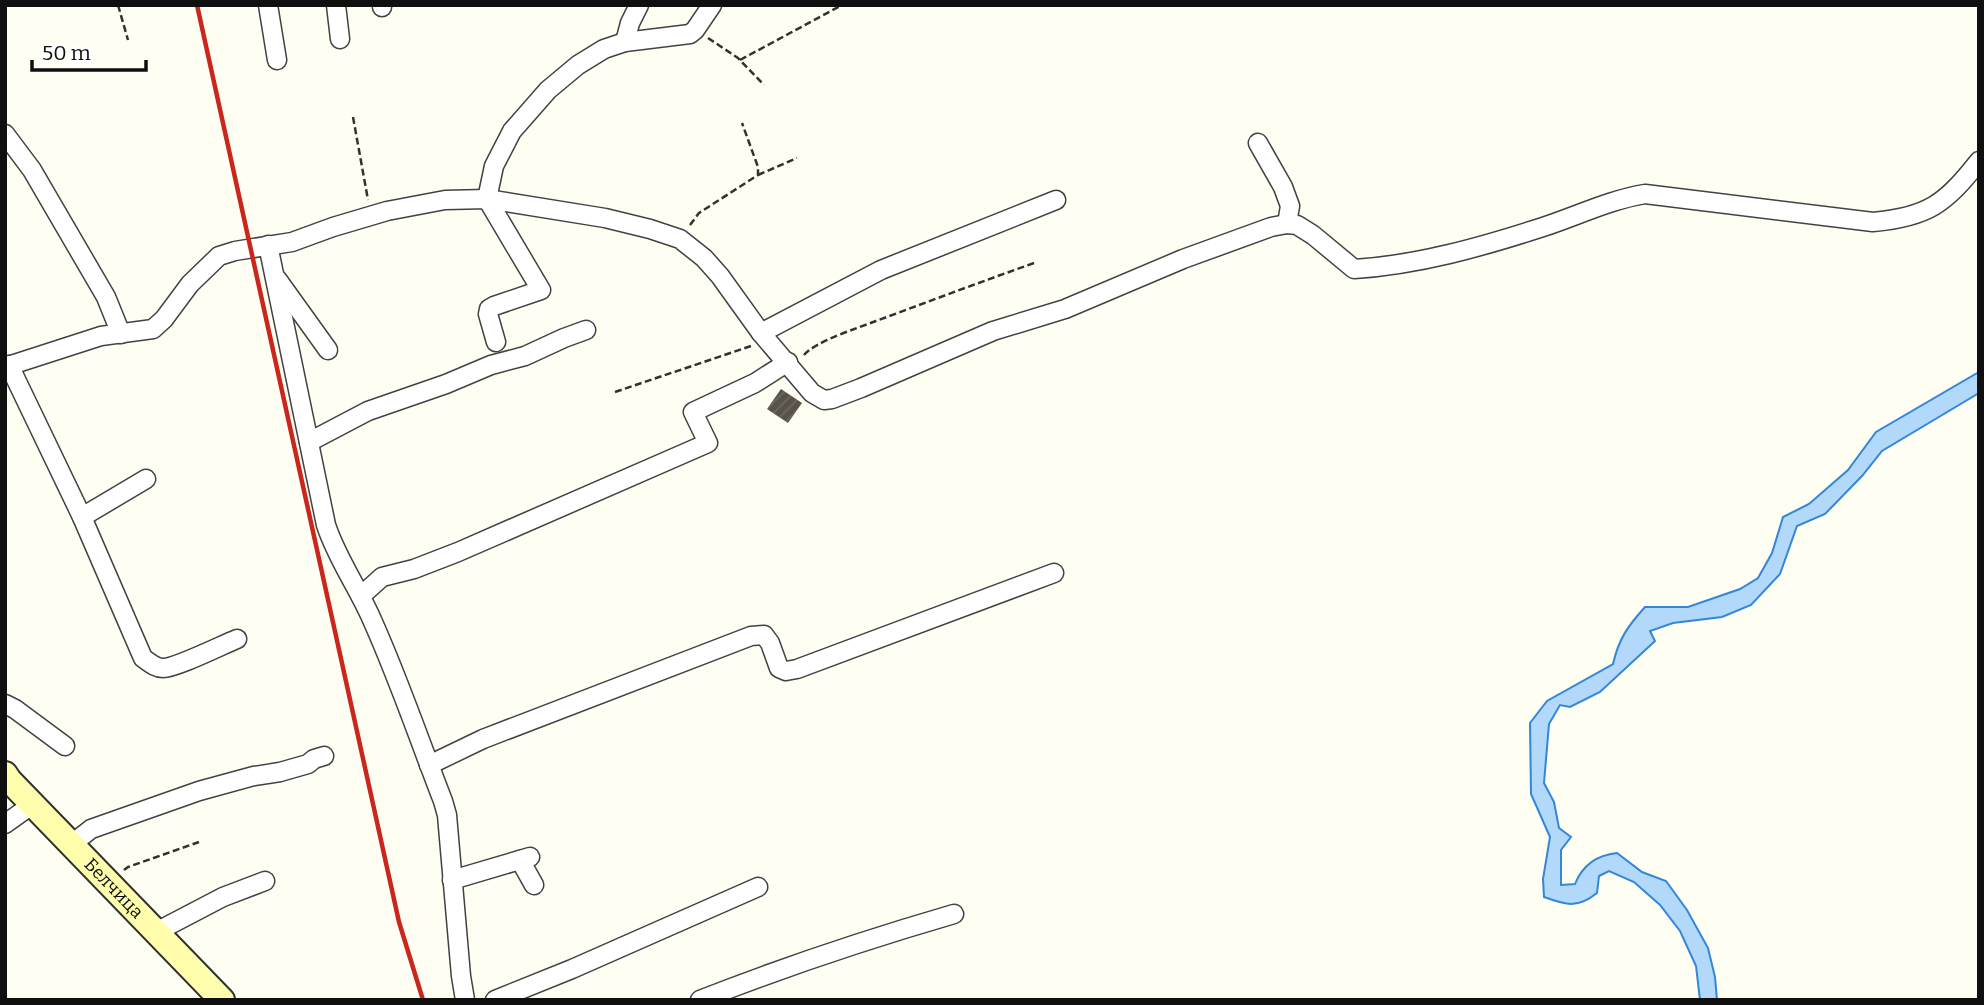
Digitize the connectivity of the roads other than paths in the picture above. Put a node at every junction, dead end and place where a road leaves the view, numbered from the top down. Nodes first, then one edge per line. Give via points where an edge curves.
1 (268, 5) edge
2 (336, 5) edge
3 (639, 5) edge
4 (712, 5) edge
5 (340, 39) dead end
6 (625, 41) junction
7 (277, 60) dead end
8 (5, 134) edge
9 (1258, 143) dead end
10 (1979, 162) edge
11 (487, 198) junction
12 (1056, 200) dead end
13 (1287, 224) junction
14 (268, 245) junction
15 (273, 273) junction
16 (586, 330) dead end
17 (121, 334) junction
18 (764, 337) junction
19 (496, 342) dead end
20 (328, 351) dead end
21 (790, 365) junction
22 (7, 366) edge
23 (309, 442) junction
24 (146, 479) dead end
25 (82, 517) junction
26 (1054, 573) dead end
27 (362, 595) junction
28 (237, 639) dead end
29 (5, 704) edge
30 (65, 746) dead end
31 (324, 756) dead end
32 (429, 765) junction
33 (5, 774) edge
34 (33, 804) junction
35 (7, 821) edge
36 (72, 844) junction
37 (452, 880) junction
38 (265, 881) dead end
39 (534, 885) dead end
40 (758, 887) dead end
41 (954, 914) dead end
42 (156, 932) junction
43 (222, 1000) edge
44 (465, 1000) edge
45 (495, 1000) edge
46 (700, 1000) edge

1 - 7 street
2 - 5 street
3 - 6 street
4 - 6 street via 690,34
6 - 11 street via 578,65 548,90 512,131 494,166
8 - 17 street via 33,170 106,297
9 - 13 street via 1290,206
10 - 13 street via 1958,188 1937,204 1896,220 1873,222 1645,194 1458,252 1370,268 1353,269 1313,235
11 - 14 street via 445,200
11 - 18 street via 605,218 680,239 704,258
11 - 19 street via 541,290 489,309
12 - 18 street via 881,270
13 - 21 street via 1183,258 1065,309 993,331 832,399 812,393
14 - 15 street
14 - 17 street via 219,256 153,329
15 - 20 street
15 - 23 street
16 - 23 street via 368,411
17 - 22 street
18 - 21 street
21 - 27 street via 693,411 708,443 458,552 382,577
22 - 25 street
23 - 27 street via 331,540
24 - 25 street
25 - 28 street via 143,658 163,668
26 - 32 street via 797,669 779,668 764,635 751,636
27 - 32 street
29 - 30 street
31 - 36 street via 115,820 91,829
32 - 37 street via 447,815
33 - 34 main road, Белчица
34 - 35 street
34 - 36 main road, Белчица
36 - 42 main road, Белчица
37 - 39 street via 525,858
37 - 44 street
38 - 42 street
40 - 45 street
41 - 46 street via 867,939
42 - 43 main road, Белчица

